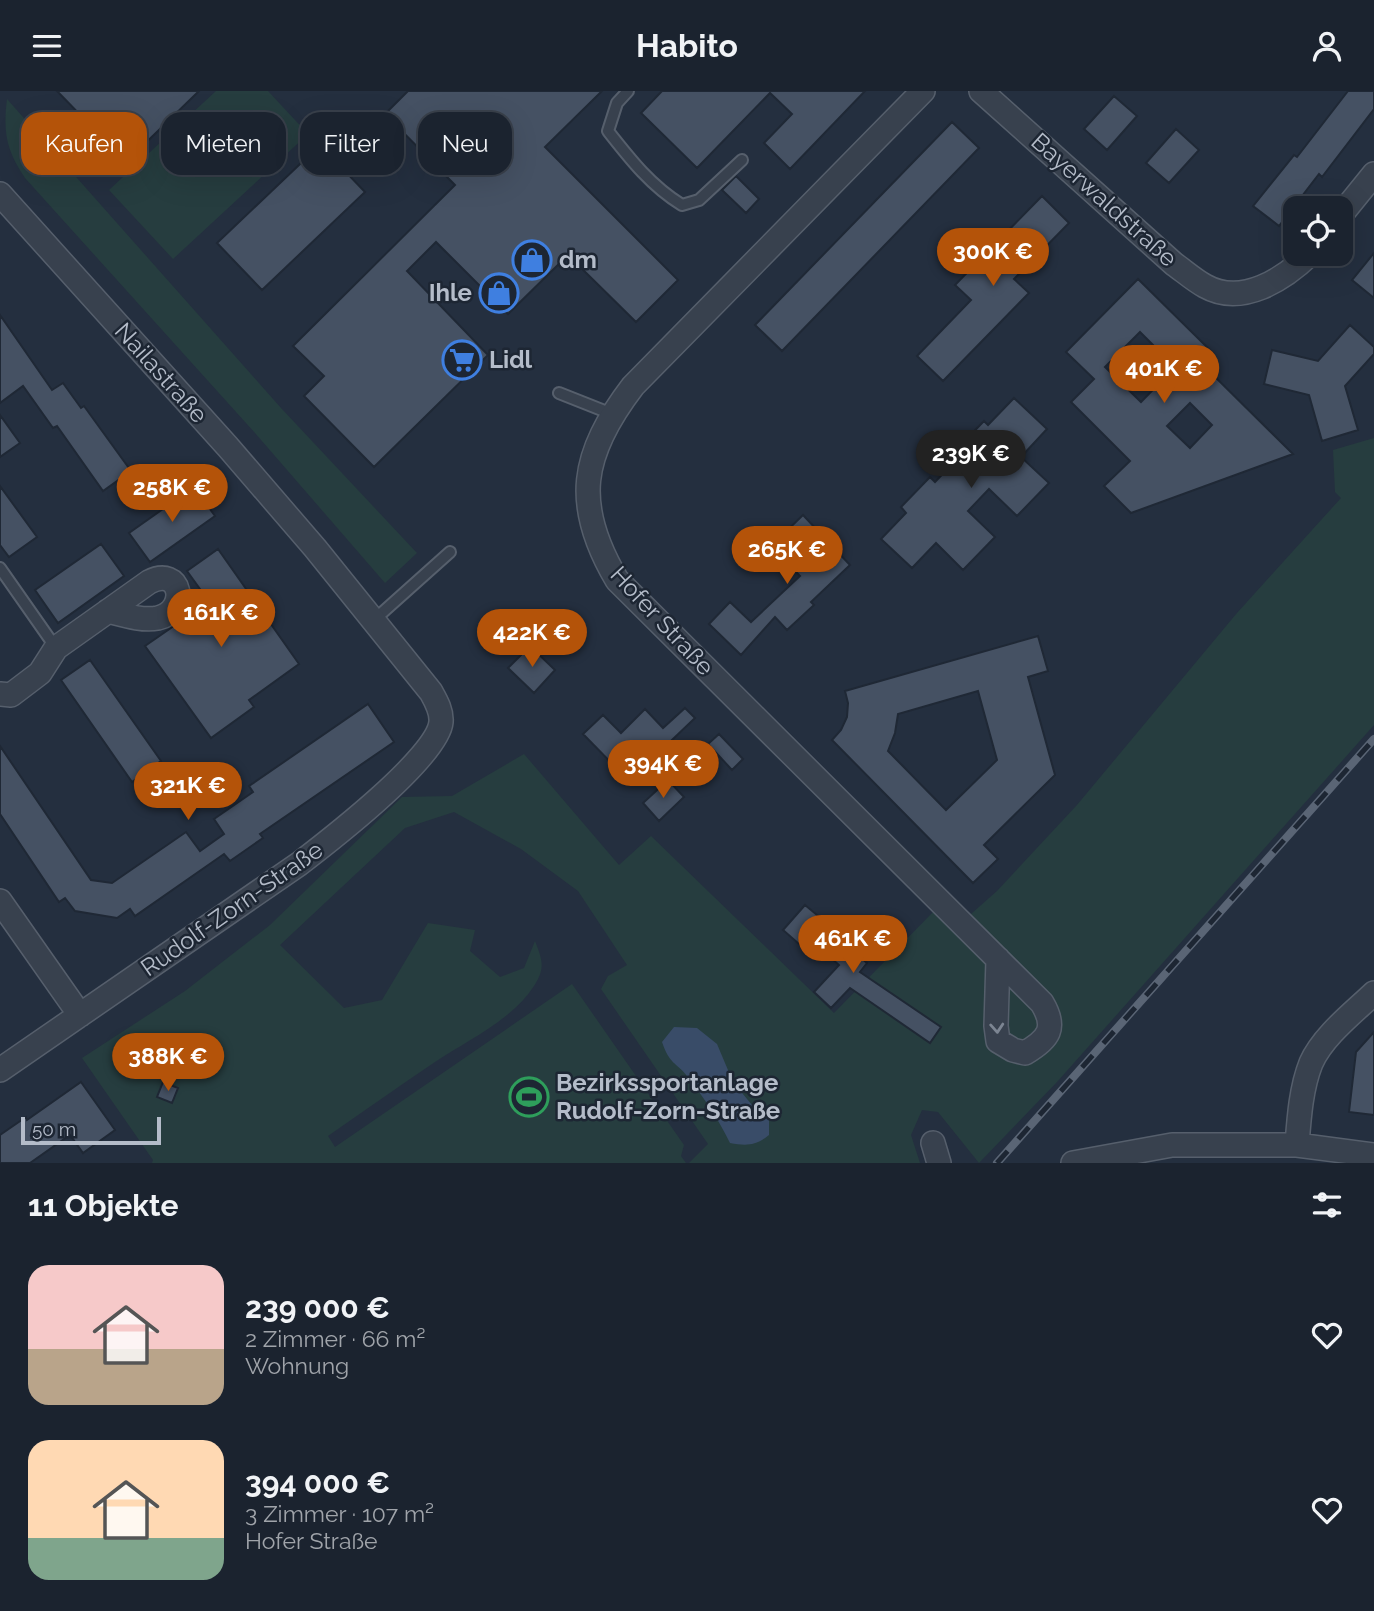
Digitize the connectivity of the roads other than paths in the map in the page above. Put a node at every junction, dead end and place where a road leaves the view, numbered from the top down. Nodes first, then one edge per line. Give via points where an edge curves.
1 (628, 91) edge
2 (923, 91) edge
3 (981, 91) edge
4 (742, 160) dead end
5 (1374, 174) edge
6 (0, 194) edge
7 (1353, 200) edge
8 (1295, 266) edge
9 (559, 393) dead end
10 (612, 414) junction
11 (450, 552) dead end
12 (0, 568) edge
13 (108, 611) dead end
14 (374, 620) junction
15 (56, 648) junction
16 (0, 694) edge
17 (441, 722) joint
18 (0, 901) edge
19 (998, 960) dead end
20 (1374, 993) edge
21 (80, 1015) junction
22 (0, 1070) edge
23 (1297, 1145) junction
24 (1374, 1155) edge
25 (1152, 1156) edge
26 (1073, 1163) edge

1 - 4 lane via 617,103 608,131 663,194 682,205 699,200
2 - 10 street, Hofer Straße via 633,386
3 - 8 street, Bayerwaldstraße via 1174,264 1206,287 1221,292 1250,291 1277,280
5 - 7 street
6 - 14 street, Nailastraße via 228,447
9 - 10 lane
10 - 19 street, Hofer Straße via 588,469 589,507 602,553 617,580
11 - 14 lane
12 - 15 lane
13 - 15 street
14 - 17 street, Nailastraße via 430,692
15 - 16 street via 40,673 11,695
17 - 21 street, Rudolf-Zorn-Straße via 436,736 407,771 339,833
18 - 21 street
20 - 23 street via 1311,1062
21 - 22 street, Rudolf-Zorn-Straße
23 - 24 street
23 - 25 street via 1172,1145
25 - 26 street

